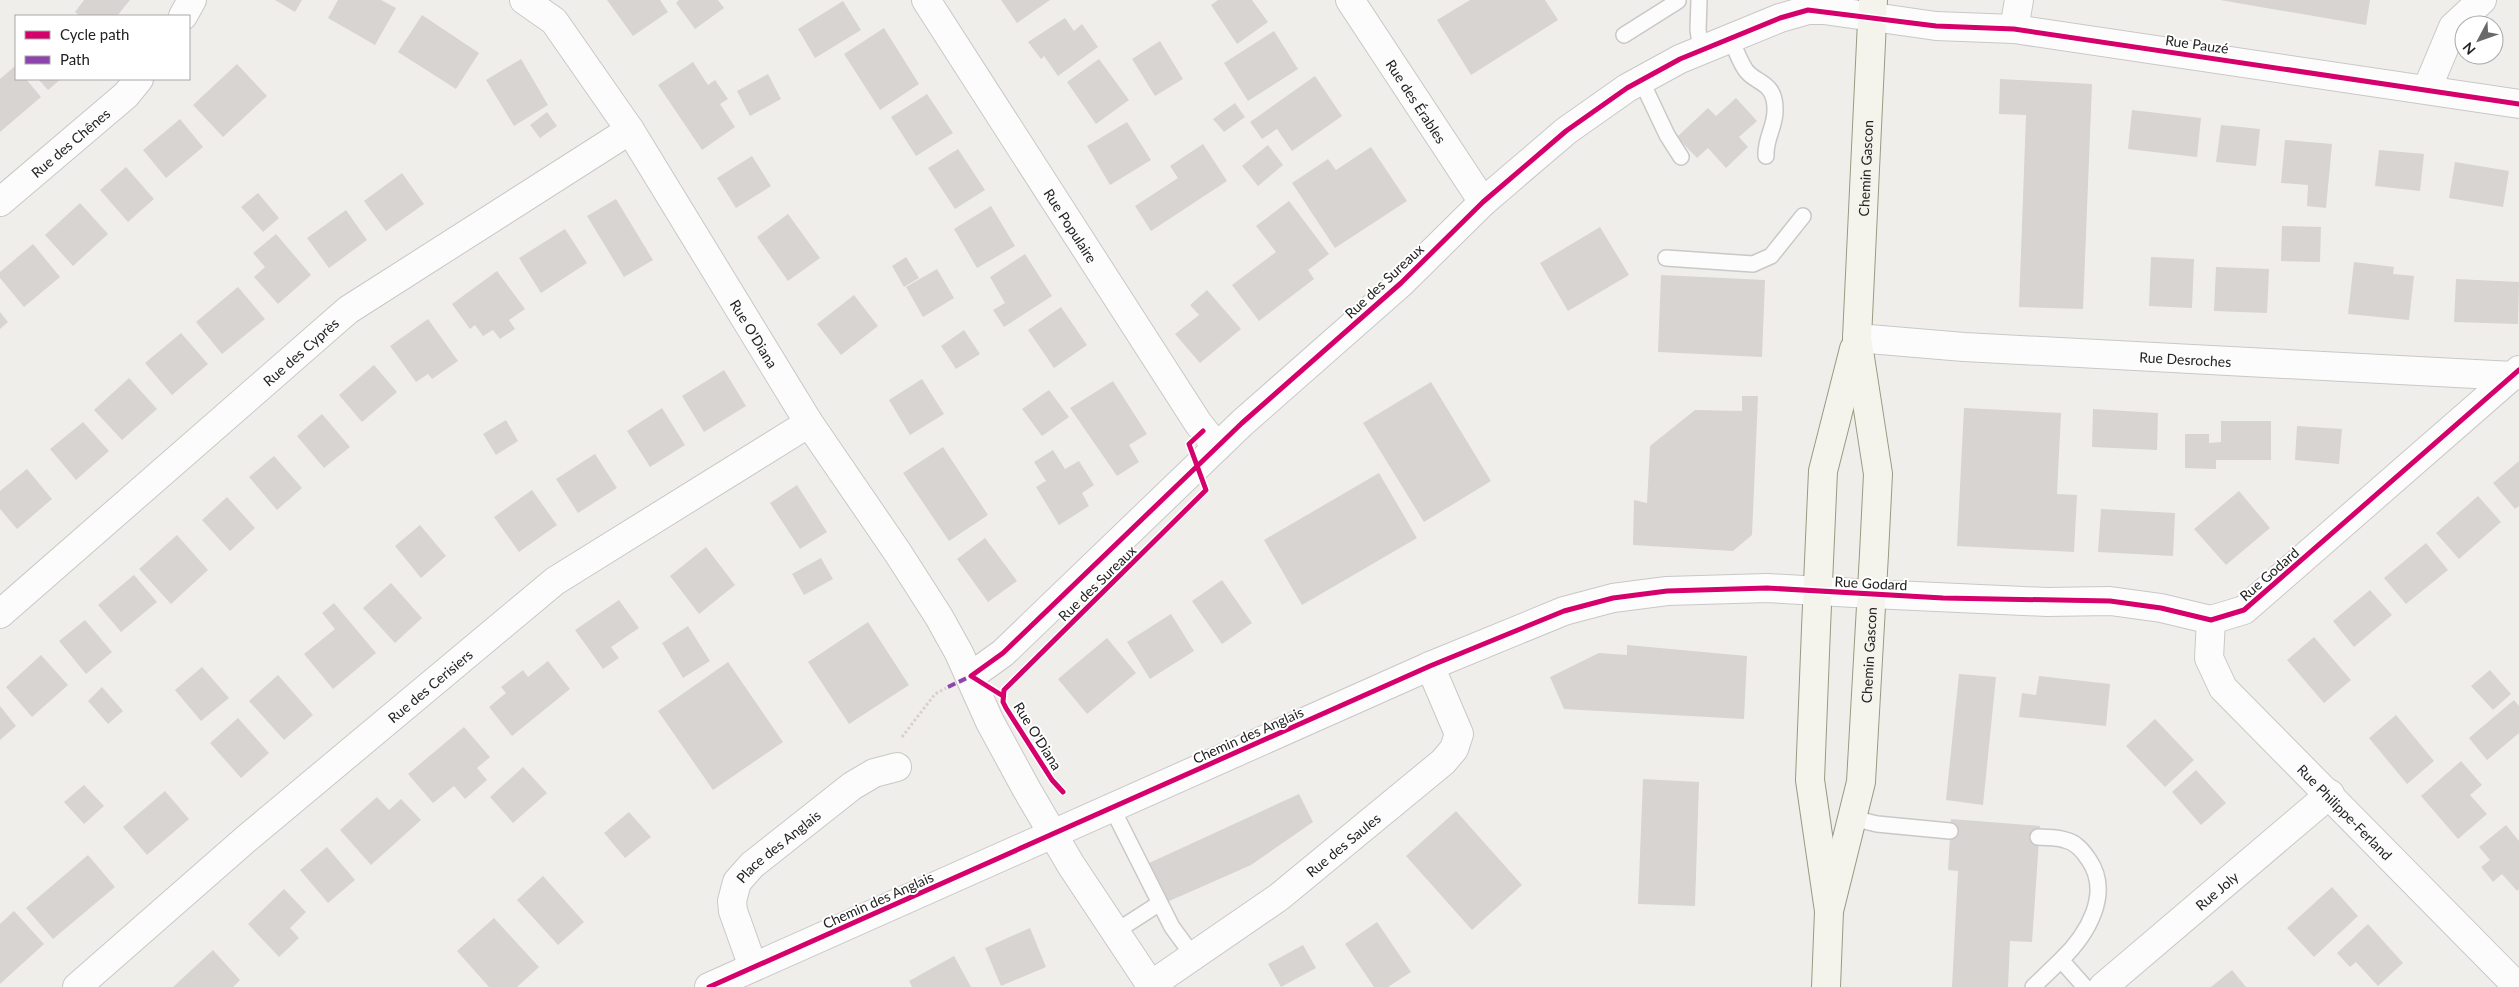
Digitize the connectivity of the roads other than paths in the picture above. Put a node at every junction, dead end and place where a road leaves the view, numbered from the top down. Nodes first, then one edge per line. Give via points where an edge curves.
1 (192, 0) edge
2 (524, 0) edge
3 (926, 0) edge
4 (1350, 0) edge
5 (1678, 0) edge
6 (1699, 0) edge
7 (2019, 0) edge
8 (2482, 0) edge
9 (1872, 8) edge
10 (184, 15) edge
11 (2014, 29) junction
12 (1624, 35) dead end
13 (1730, 37) junction
14 (1702, 50) junction
15 (138, 80) edge
16 (1641, 80) junction
17 (2427, 88) junction
18 (2519, 104) edge
19 (630, 130) junction
20 (1681, 156) dead end
21 (1766, 156) dead end
22 (0, 202) edge
23 (1483, 202) junction
24 (1803, 216) dead end
25 (1666, 258) dead end
26 (1856, 338) junction
27 (2516, 373) edge
28 (809, 423) junction
29 (1217, 448) junction
30 (1818, 591) junction
31 (1872, 594) junction
32 (0, 614) edge
33 (2210, 620) junction
34 (1430, 666) junction
35 (960, 682) junction
36 (897, 767) dead end
37 (2330, 794) junction
38 (1112, 808) junction
39 (1852, 818) junction
40 (1950, 831) dead end
41 (1053, 834) junction
42 (2038, 837) dead end
43 (1160, 902) junction
44 (1829, 911) junction
45 (1116, 932) junction
46 (1194, 957) junction
47 (2061, 960) junction
48 (753, 968) junction
49 (1151, 986) edge
50 (78, 987) edge
51 (708, 987) edge
52 (1826, 987) edge
53 (2032, 987) edge
54 (2084, 987) edge
55 (2103, 987) edge
56 (2518, 987) edge

1 - 10 street
2 - 19 street, Rue O'Diana via 554,21
3 - 29 street, Rue Populaire
4 - 23 street, Rue des Érables
5 - 12 lane
6 - 14 lane via 1698,30
7 - 11 street
8 - 17 street via 2453,27
9 - 11 street, Rue Pauzé via 1936,26
9 - 13 street, Rue des Sureaux via 1808,10
9 - 26 main road, Chemin Gascon
11 - 17 street, Rue Pauzé
13 - 14 street, Rue des Sureaux
13 - 21 lane via 1746,71 1762,81 1773,98 1775,110 1766,141
14 - 16 street, Rue des Sureaux
15 - 22 street, Rue des Chênes via 126,95
16 - 20 lane via 1667,136
16 - 23 street, Rue des Sureaux via 1572,126
17 - 18 street, Rue Pauzé
19 - 28 street, Rue O'Diana
19 - 32 street, Rue des Cyprès via 348,310
23 - 29 street, Rue des Sureaux via 1401,283
24 - 25 lane via 1771,256 1753,264
26 - 27 street, Rue Desroches via 1964,347
26 - 30 main road, Chemin Gascon via 1823,471
26 - 31 main road, Chemin Gascon via 1878,474
27 - 33 street, Rue Godard via 2244,610
28 - 35 street, Rue O'Diana via 922,590
28 - 50 street, Rue des Cerisiers via 555,581 246,840
29 - 35 street, Rue des Sureaux via 1003,653
30 - 31 street, Rue Godard
30 - 34 street, Chemin des Anglais via 1702,589 1613,598 1546,618
30 - 44 main road, Chemin Gascon via 1810,780
31 - 33 street, Rue Godard via 2047,602 2110,601 2161,608
31 - 39 main road, Chemin Gascon via 1860,782
33 - 37 street, Rue Philippe-Ferland via 2209,658 2223,688
34 - 38 street, Chemin des Anglais
34 - 46 street, Rue des Saules via 1459,734 1450,755 1310,873
35 - 41 street, Rue O'Diana via 997,735
36 - 48 street, Place des Anglais via 874,773 852,786 740,877 734,892 733,911
37 - 55 street, Rue Joly
37 - 56 street, Rue Philippe-Ferland
38 - 41 street, Chemin des Anglais
38 - 43 lane
39 - 40 lane via 1877,824
39 - 44 main road, Chemin Gascon
41 - 45 street, Rue O'Diana
41 - 48 street, Chemin des Anglais
42 - 47 lane via 2075,844 2091,863 2099,885 2099,897 2089,922
43 - 45 lane
43 - 46 lane via 1172,927
44 - 52 main road, Chemin Gascon
45 - 49 street, Rue O'Diana
46 - 49 street, Rue des Saules
47 - 53 lane
47 - 54 lane
48 - 51 street, Chemin des Anglais

